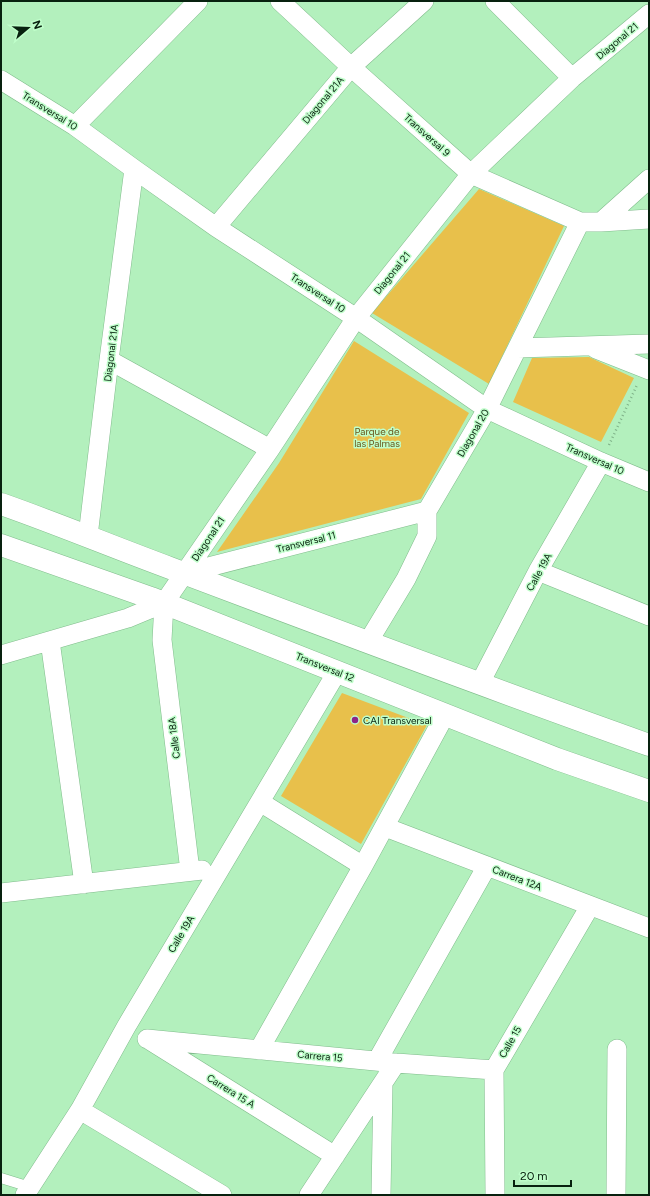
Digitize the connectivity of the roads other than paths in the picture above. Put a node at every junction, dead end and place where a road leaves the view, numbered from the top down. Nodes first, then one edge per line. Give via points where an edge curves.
1 (198, 1) edge
2 (280, 1) edge
3 (424, 1) edge
4 (496, 1) edge
5 (649, 14) edge
6 (351, 67) junction
7 (572, 78) junction
8 (1, 80) edge
9 (75, 126) junction
10 (134, 169) junction
11 (472, 174) junction
12 (649, 179) edge
13 (649, 219) edge
14 (580, 222) junction
15 (601, 222) junction
16 (216, 227) junction
17 (356, 318) junction
18 (649, 344) edge
19 (589, 346) junction
20 (518, 348) junction
21 (109, 360) junction
22 (648, 366) edge
23 (487, 409) junction
24 (270, 449) junction
25 (601, 462) junction
26 (649, 482) edge
27 (1, 504) edge
28 (427, 511) junction
29 (88, 536) junction
30 (1, 545) edge
31 (538, 571) junction
32 (185, 573) junction
33 (164, 604) junction
34 (649, 616) edge
35 (50, 641) junction
36 (368, 642) junction
37 (1, 655) edge
38 (337, 672) junction
39 (480, 683) junction
40 (446, 715) junction
41 (649, 745) edge
42 (649, 791) edge
43 (260, 802) junction
44 (385, 827) junction
45 (363, 866) junction
46 (487, 866) junction
47 (220, 868) junction
48 (190, 872) junction
49 (84, 884) junction
50 (1, 893) edge
51 (590, 906) junction
52 (649, 928) edge
53 (126, 1026) junction
54 (147, 1039) junction
55 (616, 1049) dead end
56 (259, 1050) junction
57 (387, 1062) junction
58 (494, 1070) junction
59 (383, 1083) junction
60 (80, 1110) junction
61 (335, 1156) junction
62 (1, 1178) edge
63 (33, 1192) edge
64 (222, 1195) edge
65 (309, 1195) edge
66 (381, 1195) edge
67 (495, 1195) edge
68 (616, 1195) edge

1 - 9 street
2 - 6 street, Transversal 9
3 - 6 street, Diagonal 21A
4 - 7 street
5 - 7 street, Diagonal 21
6 - 11 street, Transversal 9
6 - 16 street, Diagonal 21A
7 - 11 street, Diagonal 21
8 - 9 street, Transversal 10
9 - 10 street, Transversal 10
10 - 16 street, Transversal 10
10 - 21 street, Diagonal 21A
11 - 14 street, Transversal 9
11 - 17 street, Diagonal 21
12 - 15 street
13 - 15 street, Transversal 9
14 - 15 street, Transversal 9
14 - 20 street, Diagonal 20
16 - 17 street, Transversal 10
17 - 23 street, Transversal 10
17 - 24 street, Diagonal 21
18 - 19 street
19 - 20 street
19 - 22 street
20 - 23 street, Diagonal 20
21 - 24 street
21 - 29 street, Diagonal 21A
23 - 25 street, Transversal 10
23 - 28 street, Diagonal 20
24 - 32 street, Diagonal 21
25 - 26 street, Transversal 10
25 - 31 street, Calle 19A
27 - 29 main road
28 - 32 street, Transversal 11
28 - 36 street via 427,536 406,579
29 - 32 main road
30 - 33 main road, Transversal 12
31 - 34 street
31 - 39 street, Calle 19A
32 - 33 street, Diagonal 21
32 - 36 main road
33 - 35 street via 128,618
33 - 38 main road, Transversal 12
33 - 48 street, Calle 18A via 162,640
35 - 37 street
35 - 49 street
36 - 39 main road
38 - 40 main road, Transversal 12
38 - 43 street, Calle 19A
39 - 41 main road
40 - 42 main road, Transversal 12 via 557,759
40 - 44 street
43 - 45 street
43 - 47 street, Calle 19A
44 - 45 street
44 - 46 street, Carrera 12A
45 - 56 street
46 - 51 street, Carrera 12A
46 - 57 street
47 - 48 street
47 - 53 street, Calle 19A
48 - 49 street
49 - 50 street
51 - 52 street, Carrera 12A
51 - 58 street, Calle 15
53 - 54 street, Carrera 15 A
53 - 60 street, Calle 19A
54 - 56 street, Carrera 15
54 - 61 street, Carrera 15 A
55 - 68 street
56 - 57 street, Carrera 15
57 - 58 street, Carrera 15
57 - 59 street
58 - 67 street
59 - 61 street
59 - 66 street
60 - 63 street, Calle 19A
60 - 64 street
61 - 65 street
62 - 63 lane

